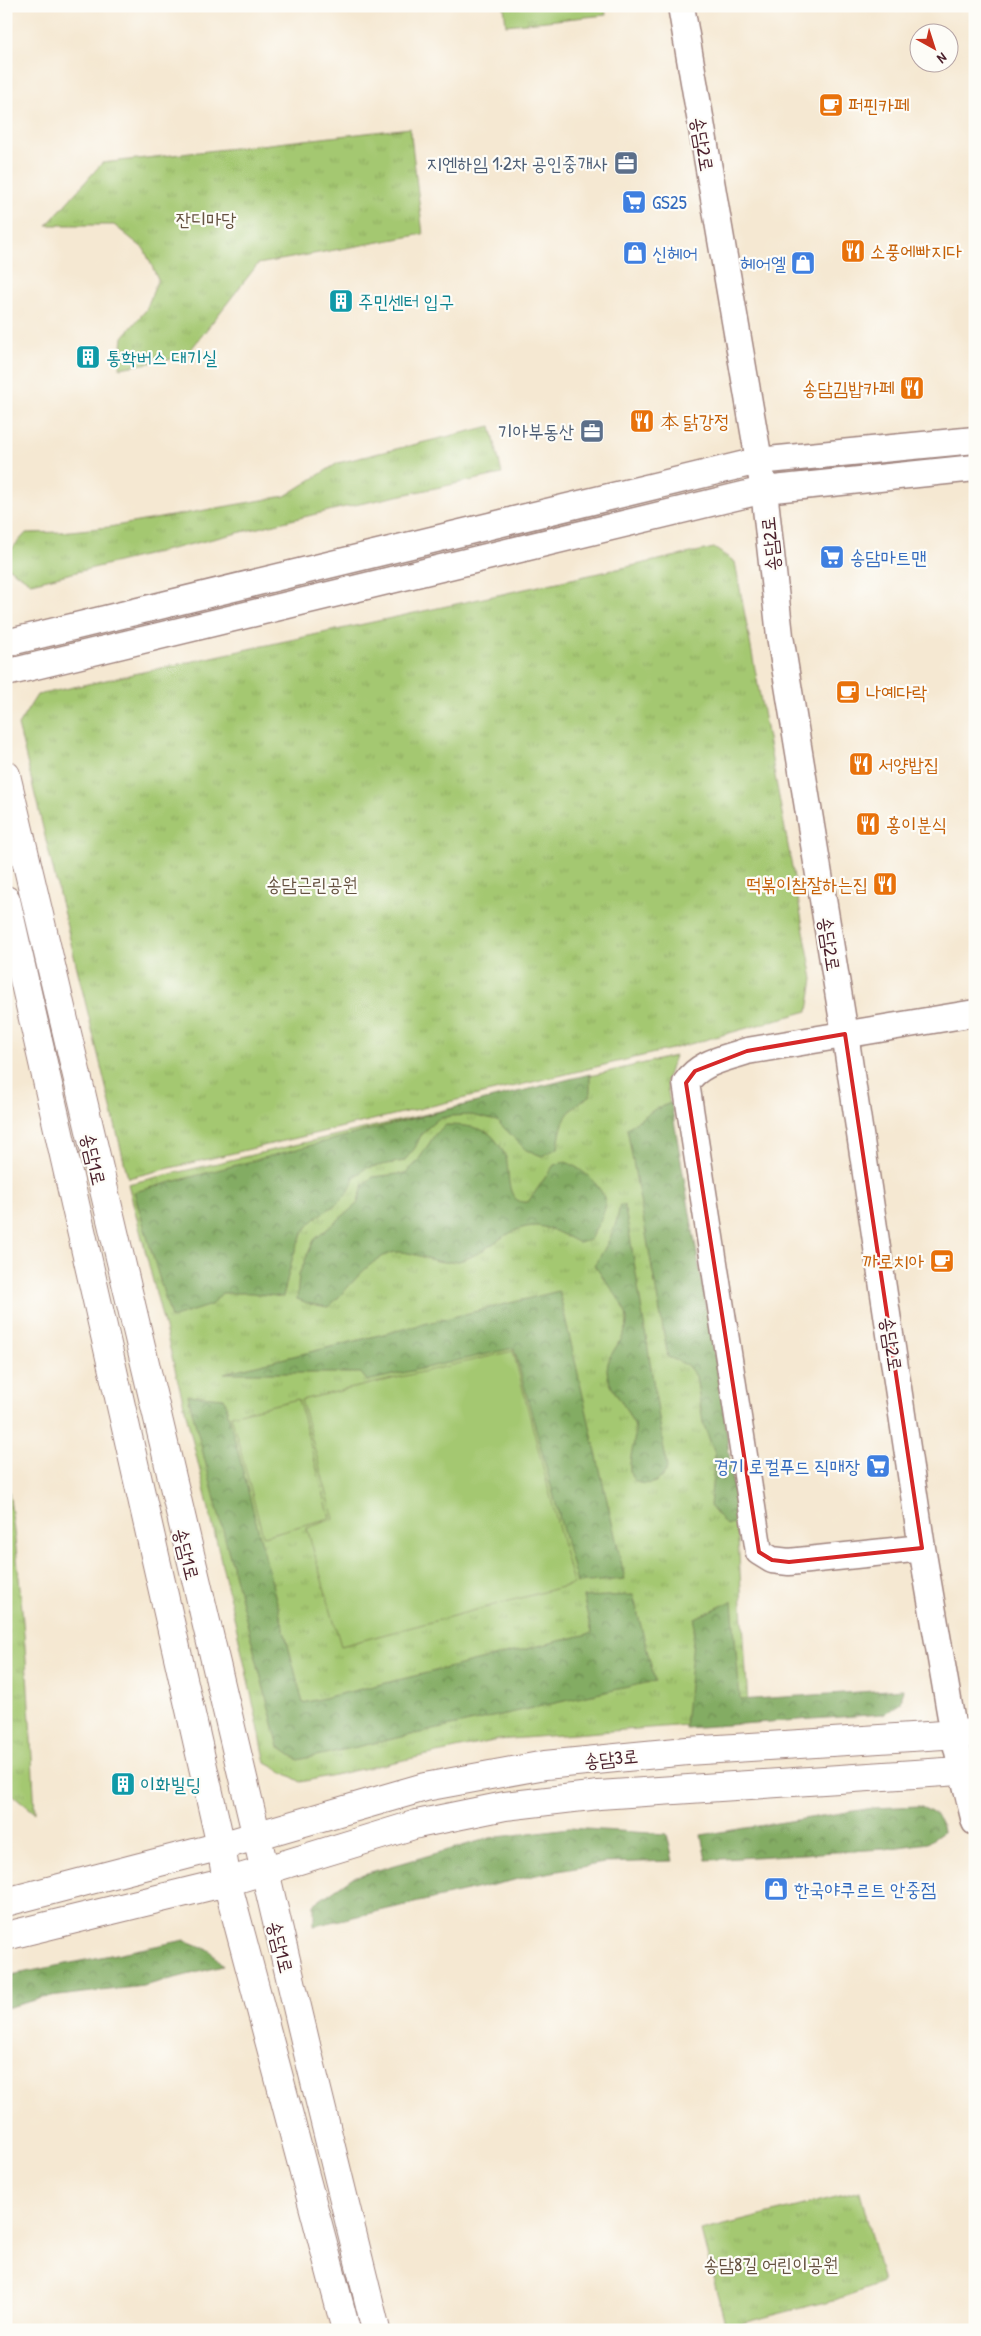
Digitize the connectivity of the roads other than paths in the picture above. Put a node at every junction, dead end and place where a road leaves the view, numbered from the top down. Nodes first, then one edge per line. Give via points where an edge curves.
1 (681, 6) edge
2 (975, 440) edge
3 (758, 461) junction
4 (975, 468) edge
5 (764, 490) junction
6 (6, 643) edge
7 (6, 673) edge
8 (6, 775) edge
9 (6, 900) edge
10 (975, 1013) edge
11 (845, 1034) junction
12 (922, 1548) junction
13 (965, 1734) edge
14 (968, 1771) edge
15 (975, 1822) edge
16 (255, 1836) junction
17 (221, 1846) junction
18 (262, 1870) junction
19 (227, 1882) junction
20 (6, 1902) edge
21 (6, 1936) edge
22 (346, 2330) edge
23 (376, 2330) edge

1 - 3 street, 송담2로
2 - 3 street
3 - 5 street, 송담2로
3 - 6 street
4 - 5 street
5 - 7 street
5 - 11 street, 송담2로 via 780,636
8 - 16 main road, 송담1로 via 147,1388
9 - 17 main road, 송담1로
10 - 11 street
11 - 12 street, 송담2로
11 - 12 street via 747,1051 695,1071 686,1083 758,1552 772,1560 789,1562
12 - 13 street, 송담2로
13 - 14 street, 송담2로
13 - 16 main road, 송담3로 via 687,1751 545,1765 425,1787
14 - 15 street, 송담2로
14 - 18 main road, 송담3로 via 599,1795 505,1806 417,1824
16 - 17 main road, 송담3로
16 - 18 main road, 송담1로
16 - 19 main road
17 - 19 main road, 송담1로
17 - 20 main road, 송담3로
18 - 19 main road, 송담3로
18 - 23 main road, 송담1로
19 - 21 main road, 송담3로
19 - 22 main road, 송담1로

